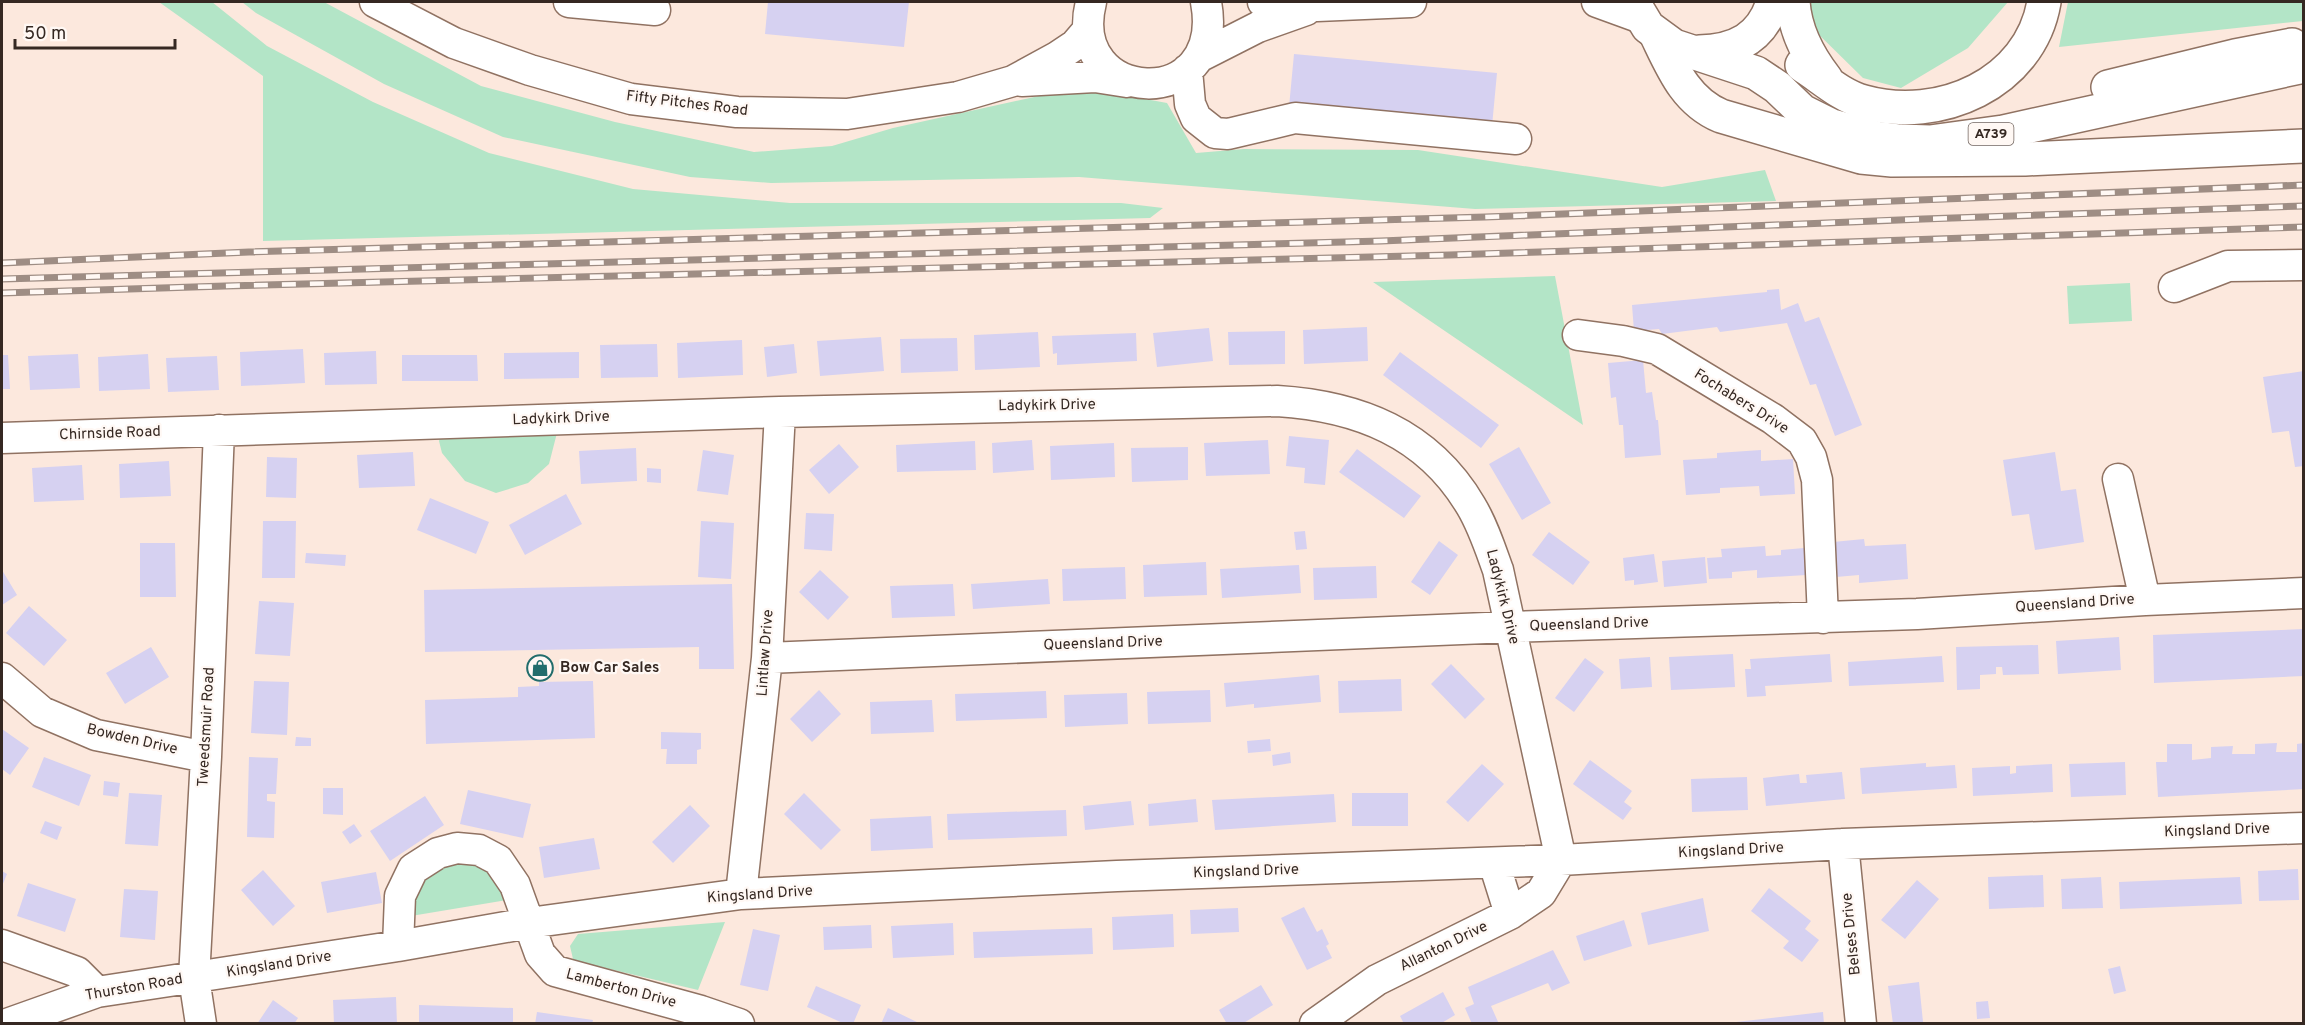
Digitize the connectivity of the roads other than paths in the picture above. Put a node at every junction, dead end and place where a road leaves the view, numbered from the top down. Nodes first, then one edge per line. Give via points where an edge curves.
1 (375, 2) edge
2 (569, 2) edge
3 (1091, 2) edge
4 (1206, 2) edge
5 (1263, 2) edge
6 (1411, 2) edge
7 (1597, 2) edge
8 (1773, 2) edge
9 (1779, 2) edge
10 (1793, 2) edge
11 (2044, 2) edge
12 (1317, 6) junction
13 (655, 10) dead end
14 (1644, 18) edge
15 (1087, 31) junction
16 (2304, 43) edge
17 (1694, 52) junction
18 (1193, 64) junction
19 (2304, 66) edge
20 (1815, 73) junction
21 (1013, 81) junction
22 (1148, 83) junction
23 (1190, 104) junction
24 (1516, 139) dead end
25 (2304, 146) edge
26 (2304, 265) edge
27 (2174, 287) dead end
28 (1578, 335) dead end
29 (780, 412) junction
30 (219, 430) junction
31 (2, 438) edge
32 (2118, 479) dead end
33 (2304, 593) edge
34 (2145, 600) junction
35 (1822, 618) junction
36 (1510, 627) junction
37 (766, 658) junction
38 (2, 678) edge
39 (206, 758) junction
40 (2304, 828) edge
41 (1843, 844) junction
42 (1561, 860) junction
43 (1494, 863) junction
44 (741, 894) junction
45 (1510, 914) junction
46 (528, 923) junction
47 (2, 945) edge
48 (398, 946) junction
49 (194, 978) junction
50 (97, 992) junction
51 (7, 1023) edge
52 (201, 1023) edge
53 (739, 1023) edge
54 (1315, 1023) edge
55 (1861, 1023) edge

1 - 21 street, Fifty Pitches Road via 454,43 631,99 737,112 847,114 958,97
2 - 13 street
3 - 15 street
4 - 18 street via 1210,21 1207,40
5 - 12 street
6 - 12 street
7 - 14 street
8 - 17 main road via 1759,31 1740,44 1718,52
9 - 20 main road, A739 via 1790,43
10 - 20 main road
11 - 20 main road via 2032,38 2003,75 1956,101 1916,108 1887,107 1845,95
12 - 18 street via 1258,27
14 - 17 main road via 1674,45
14 - 25 main road via 1683,87 1702,107 1720,116 1861,157 2025,159
15 - 21 street, Fifty Pitches Road via 1058,57
15 - 22 street via 1097,56 1109,70 1124,79
16 - 20 main road, A739 via 2036,105 1929,123 1876,118 1845,107 1817,84
17 - 19 main road, A739 via 1756,73 1802,111 1832,126 1876,138 1930,142 2002,132
18 - 22 street via 1172,79
18 - 23 street
21 - 22 street, Fifty Pitches Road via 1095,77
22 - 23 street via 1171,89
23 - 24 street via 1196,118 1221,135 1295,118
26 - 27 street via 2228,266
28 - 35 street, Fochabers Drive via 1657,350 1773,418 1802,441 1811,457 1816,480
29 - 30 street, Ladykirk Drive
29 - 36 street, Ladykirk Drive via 1276,401 1344,410 1405,437 1431,455 1457,484 1489,545
29 - 37 street, Lintlaw Drive
30 - 31 street, Chirnside Road
30 - 39 street, Tweedsmuir Road
32 - 34 street
33 - 34 street, Queensland Drive
34 - 35 street, Queensland Drive
35 - 36 street, Queensland Drive
36 - 37 street, Queensland Drive
36 - 42 street, Ladykirk Drive
37 - 44 street, Lintlaw Drive
38 - 39 street, Bowden Drive via 42,712 96,735
39 - 49 street, Tweedsmuir Road
40 - 41 street, Kingsland Drive
41 - 42 street, Kingsland Drive
41 - 55 street, Belses Drive
42 - 43 street, Kingsland Drive
42 - 45 street, Allanton Drive via 1541,893
43 - 44 street, Kingsland Drive
43 - 45 street
44 - 46 street, Kingsland Drive
45 - 54 street, Allanton Drive via 1377,980
46 - 48 street, Kingsland Drive
46 - 48 street, Lamberton Drive via 515,885 498,860 478,850 457,848 438,853 412,869 400,896
46 - 53 street, Lamberton Drive via 540,954 555,971
47 - 50 street via 76,972
48 - 49 street, Kingsland Drive
49 - 50 street, Thurston Road
49 - 52 street, Tweedsmuir Road
50 - 51 street, Thurston Road

